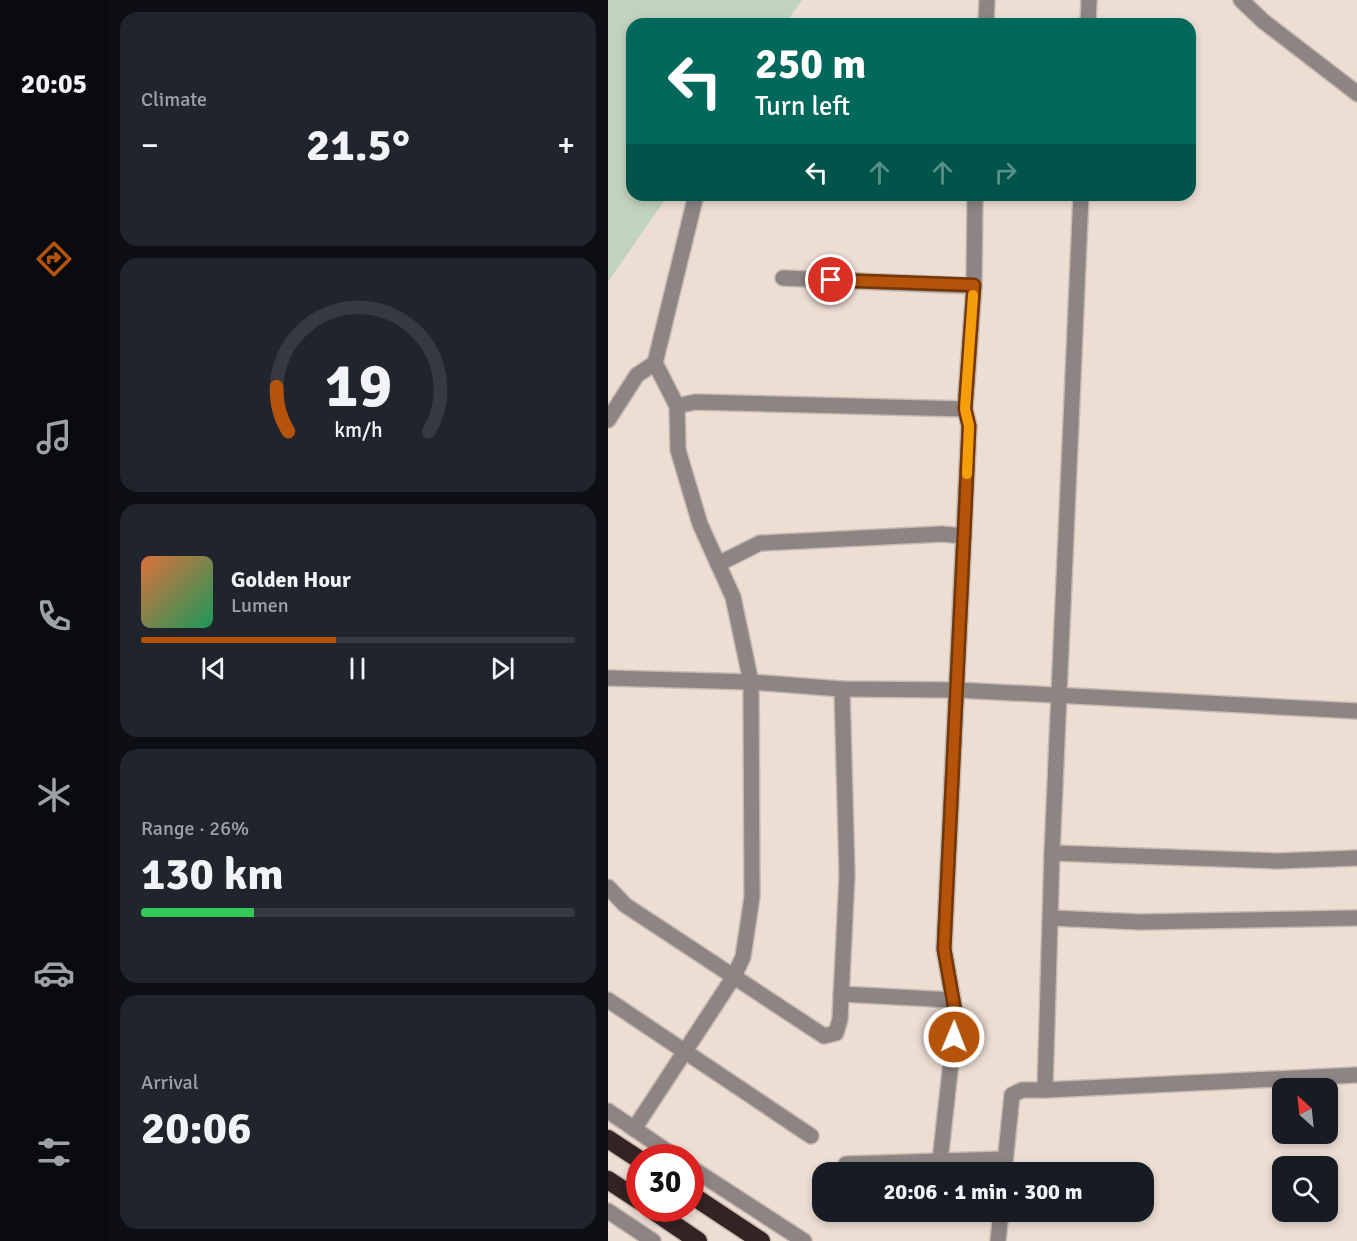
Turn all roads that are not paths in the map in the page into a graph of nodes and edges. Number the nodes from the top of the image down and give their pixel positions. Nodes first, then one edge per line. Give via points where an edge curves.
1 (987, 0) edge
2 (1089, 0) edge
3 (1241, 0) edge
4 (986, 18) edge
5 (1088, 18) edge
6 (1358, 94) edge
7 (695, 201) edge
8 (975, 201) edge
9 (1081, 201) edge
10 (783, 278) dead end
11 (974, 285) junction
12 (655, 363) junction
13 (677, 406) junction
14 (965, 409) junction
15 (608, 420) edge
16 (964, 536) junction
17 (718, 564) junction
18 (608, 678) edge
19 (751, 682) junction
20 (842, 689) junction
21 (957, 690) junction
22 (1060, 695) junction
23 (1358, 711) edge
24 (1052, 853) junction
25 (1358, 858) edge
26 (608, 886) edge
27 (1051, 918) junction
28 (1358, 918) edge
29 (733, 978) junction
30 (841, 994) junction
31 (608, 1000) edge
32 (953, 1000) junction
33 (686, 1053) junction
34 (1358, 1075) edge
35 (1045, 1090) junction
36 (608, 1111) edge
37 (634, 1129) junction
38 (811, 1136) dead end
39 (608, 1139) edge
40 (656, 1144) edge
41 (626, 1151) edge
42 (940, 1161) junction
43 (909, 1162) edge
44 (953, 1162) edge
45 (1005, 1162) edge
46 (704, 1176) edge
47 (608, 1180) edge
48 (626, 1192) edge
49 (704, 1203) edge
50 (608, 1211) edge
51 (670, 1222) edge
52 (1000, 1222) edge
53 (653, 1241) edge
54 (698, 1241) edge
55 (761, 1241) edge
56 (804, 1241) edge
57 (998, 1241) edge

1 - 4 street
2 - 5 street
3 - 6 street
7 - 12 street
8 - 11 street
9 - 22 street
10 - 11 street
11 - 14 street
12 - 13 street
12 - 15 street via 637,375
13 - 14 street via 695,402
13 - 17 street via 678,450 700,524
14 - 16 street via 969,426
16 - 17 street via 760,543
16 - 21 street
17 - 19 street via 733,597
18 - 19 street
19 - 20 street
19 - 29 street via 752,897 743,957
20 - 21 street
20 - 30 street via 847,875
21 - 22 street
21 - 32 street via 944,949
22 - 23 street
22 - 24 street
24 - 25 street via 1277,861
24 - 27 street
26 - 29 street via 624,905
27 - 28 street via 1140,922
27 - 35 street
29 - 30 street via 824,1036 836,1033
29 - 33 street
30 - 32 street
31 - 33 street
32 - 42 street via 956,1017
33 - 37 street
33 - 38 street
34 - 35 street
35 - 45 street via 1022,1090 1012,1095
36 - 37 street
37 - 40 street
39 - 41 highway
42 - 43 street
42 - 44 street
46 - 56 street
47 - 48 highway
49 - 55 highway
50 - 53 street
51 - 54 highway
52 - 57 street

